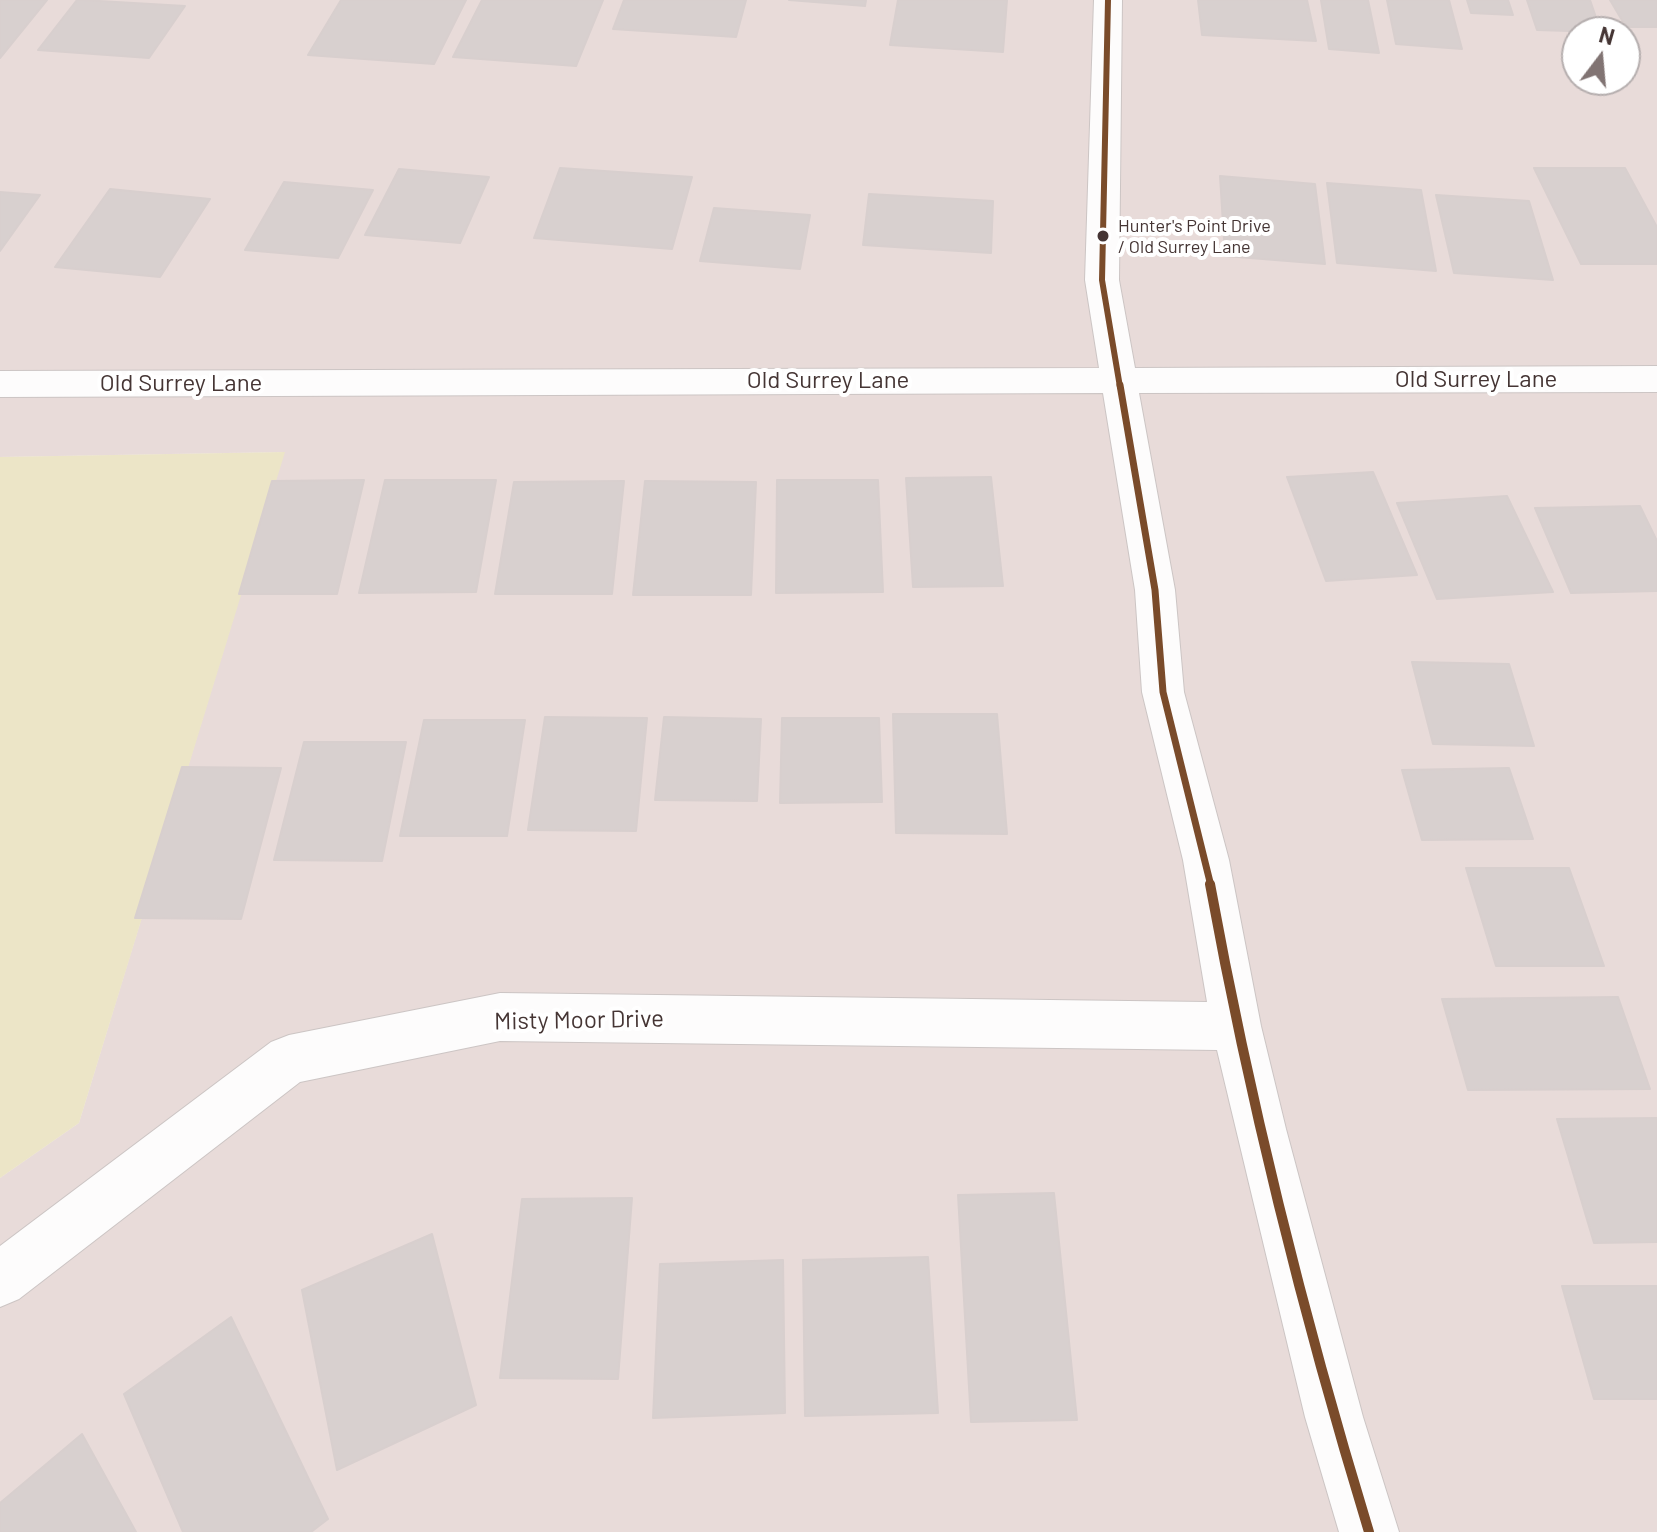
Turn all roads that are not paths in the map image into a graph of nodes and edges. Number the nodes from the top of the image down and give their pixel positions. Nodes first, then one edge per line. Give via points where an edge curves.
1 (1108, 0) edge
2 (1118, 379) junction
3 (1657, 379) edge
4 (0, 384) edge
5 (1236, 1026) junction
6 (0, 1280) edge
7 (1369, 1532) edge

1 - 2 street via 1102,280
2 - 3 street, Old Surrey Lane
2 - 4 street, Old Surrey Lane
2 - 5 street via 1155,590 1163,692 1206,860
5 - 6 street, Misty Moor Drive via 500,1017 289,1060
5 - 7 street via 1330,1402

